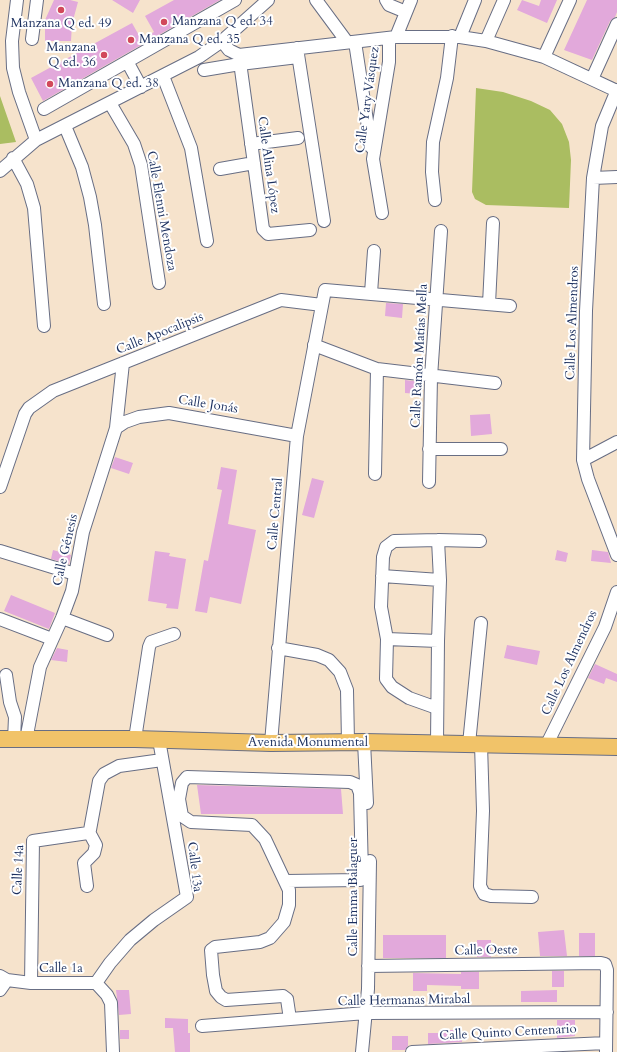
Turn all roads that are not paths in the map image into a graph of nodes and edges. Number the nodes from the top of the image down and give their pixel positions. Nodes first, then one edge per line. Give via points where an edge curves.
1 (17, 0) edge
2 (37, 0) edge
3 (235, 0) edge
4 (268, 0) edge
5 (316, 0) edge
6 (386, 0) edge
7 (411, 0) edge
8 (475, 0) edge
9 (504, 0) edge
10 (570, 0) edge
11 (255, 4) edge
12 (406, 12) junction
13 (617, 24) edge
14 (456, 36) junction
15 (393, 38) junction
16 (32, 39) dead end
17 (222, 41) junction
18 (486, 41) junction
19 (351, 42) junction
20 (297, 52) junction
21 (544, 57) junction
22 (239, 60) junction
23 (128, 63) junction
24 (204, 70) dead end
25 (162, 76) junction
26 (592, 79) junction
27 (141, 88) junction
28 (617, 91) edge
29 (110, 103) junction
30 (44, 109) dead end
31 (65, 126) junction
32 (298, 138) dead end
33 (36, 140) junction
34 (251, 144) junction
35 (13, 158) junction
36 (373, 159) junction
37 (254, 163) junction
38 (220, 169) dead end
39 (0, 171) edge
40 (617, 177) edge
41 (593, 178) junction
42 (435, 200) dead end
43 (382, 214) dead end
44 (324, 221) dead end
45 (493, 223) dead end
46 (310, 230) dead end
47 (441, 231) dead end
48 (207, 242) dead end
49 (374, 251) dead end
50 (159, 283) dead end
51 (371, 293) junction
52 (436, 299) junction
53 (104, 304) dead end
54 (489, 304) junction
55 (322, 305) junction
56 (510, 306) dead end
57 (44, 326) dead end
58 (314, 345) junction
59 (123, 363) junction
60 (377, 369) junction
61 (431, 377) junction
62 (495, 383) dead end
63 (116, 428) junction
64 (297, 436) junction
65 (617, 442) edge
66 (501, 448) dead end
67 (429, 449) junction
68 (582, 460) junction
69 (375, 474) dead end
70 (429, 482) dead end
71 (0, 487) edge
72 (438, 540) junction
73 (480, 541) dead end
74 (0, 551) edge
75 (617, 555) edge
76 (75, 574) junction
77 (382, 576) junction
78 (440, 580) junction
79 (617, 592) edge
80 (62, 618) junction
81 (0, 620) edge
82 (481, 624) dead end
83 (174, 634) dead end
84 (107, 635) dead end
85 (52, 639) junction
86 (387, 639) junction
87 (438, 641) junction
88 (278, 648) junction
89 (6, 675) dead end
90 (438, 708) junction
91 (135, 739) junction
92 (13, 740) edge
93 (159, 740) junction
94 (348, 742) junction
95 (364, 742) junction
96 (271, 743) junction
97 (438, 743) junction
98 (475, 744) junction
99 (547, 744) junction
100 (617, 746) edge
101 (162, 760) junction
102 (89, 832) junction
103 (286, 881) junction
104 (87, 886) dead end
105 (532, 897) dead end
106 (368, 966) junction
107 (4, 978) edge
108 (31, 983) junction
109 (96, 983) junction
110 (0, 990) edge
111 (607, 1012) junction
112 (366, 1013) junction
113 (290, 1019) junction
114 (202, 1026) dead end
115 (606, 1048) edge
116 (113, 1052) edge
117 (362, 1052) edge
118 (412, 1052) edge

1 - 33 street via 12,41 13,68
2 - 16 street
3 - 23 street
4 - 11 street
5 - 19 street
6 - 12 street
7 - 12 street, Calle Yary Vásquez
8 - 14 street
9 - 18 street
10 - 21 street
11 - 17 street
12 - 15 street, Calle Yary Vásquez
13 - 26 street
14 - 15 street
14 - 18 street
14 - 42 street via 433,142 432,172
15 - 19 street
15 - 36 street, Calle Yary Vásquez
17 - 22 street
17 - 25 street via 199,57
18 - 21 street
19 - 20 street
19 - 36 street
20 - 22 street
20 - 44 street
21 - 26 street
22 - 24 street
22 - 34 street, Calle Alina López
23 - 27 street
23 - 30 street
25 - 27 street
25 - 48 street via 191,148
26 - 28 street
27 - 29 street
28 - 41 street, Calle Los Almendros via 602,126
29 - 31 street
29 - 50 street, Calle Elenni Mendoza via 134,144 141,165
31 - 33 street
31 - 53 street via 82,167 90,197
32 - 34 street
33 - 35 street
34 - 37 street, Calle Alina López
35 - 39 street
35 - 57 street via 27,184 34,208
36 - 43 street, Calle Yary Vásquez
37 - 38 street
37 - 46 street, Calle Alina López via 265,232 268,234
40 - 41 street
41 - 68 street, Calle Los Almendros
45 - 54 street
47 - 52 street, Calle Ramón Matías Mella
49 - 51 street
51 - 52 street
51 - 55 street, Calle Central via 325,290
52 - 54 street
52 - 61 street, Calle Ramón Matías Mella
54 - 56 street
55 - 58 street, Calle Central
55 - 59 street, Calle Apocalipsis via 281,300
58 - 60 street
58 - 64 street, Calle Central
59 - 63 street, Calle Génesis
59 - 71 street, Calle Apocalipsis via 52,391 29,408
60 - 61 street via 422,373
60 - 69 street
61 - 62 street
61 - 67 street, Calle Ramón Matías Mella
63 - 64 street, Calle Jonás via 139,417 169,413
63 - 76 street, Calle Génesis via 83,532
64 - 88 street, Calle Central
65 - 68 street
66 - 67 street
67 - 70 street, Calle Ramón Matías Mella
68 - 75 street, Calle Los Almendros
72 - 73 street
72 - 77 street via 394,541 386,547
72 - 78 street
74 - 76 street
76 - 80 street, Calle Génesis
77 - 78 street
77 - 86 street via 381,607
78 - 87 street
79 - 99 street, Calle Los Almendros via 604,627
80 - 84 street
80 - 85 street, Calle Génesis
81 - 85 street
82 - 98 street
83 - 91 street via 151,642 149,647
85 - 92 street, Calle Génesis
86 - 87 street
86 - 90 street via 386,679 392,687 409,698
87 - 90 street
88 - 94 street via 317,654 329,660 340,672 347,690
88 - 96 street, Calle Central
89 - 92 street via 15,717
90 - 97 street
91 - 92 main road, Avenida Monumental
91 - 93 main road, Avenida Monumental
93 - 96 main road, Avenida Monumental
93 - 101 street, Calle 13a
94 - 95 main road, Avenida Monumental
94 - 96 main road, Avenida Monumental
95 - 97 main road, Avenida Monumental
95 - 106 street, Calle Emma Balaguer via 370,855
97 - 98 main road, Avenida Monumental
98 - 99 main road, Avenida Monumental
98 - 105 street via 483,811 480,886 484,894 491,896
99 - 100 main road, Avenida Monumental
101 - 102 street via 120,766 104,774 96,792
101 - 109 street, Calle 13a via 187,897 130,940
102 - 104 street via 96,845 94,853 84,863
102 - 108 street, Calle 14a via 33,841
103 - 103 street via 360,880 360,793 357,785 350,782 187,777 182,783 179,799 182,816 191,822 252,825 265,839
103 - 113 street via 289,905 284,922 270,938 260,942 215,947 211,950 216,991 221,997 226,1000 237,1000 284,996 287,999
106 - 111 street, Calle Oeste via 601,963 605,964 607,970
106 - 112 street, Calle Emma Balaguer
107 - 108 street, Calle 1a
107 - 110 street
108 - 109 street, Calle 1a
109 - 116 street, Calle 1a via 111,1003
111 - 112 street, Calle Hermanas Mirabal
111 - 115 street
112 - 113 street, Calle Hermanas Mirabal
112 - 117 street, Calle Emma Balaguer
113 - 114 street, Calle Hermanas Mirabal
115 - 118 street, Calle Quinto Centenario

